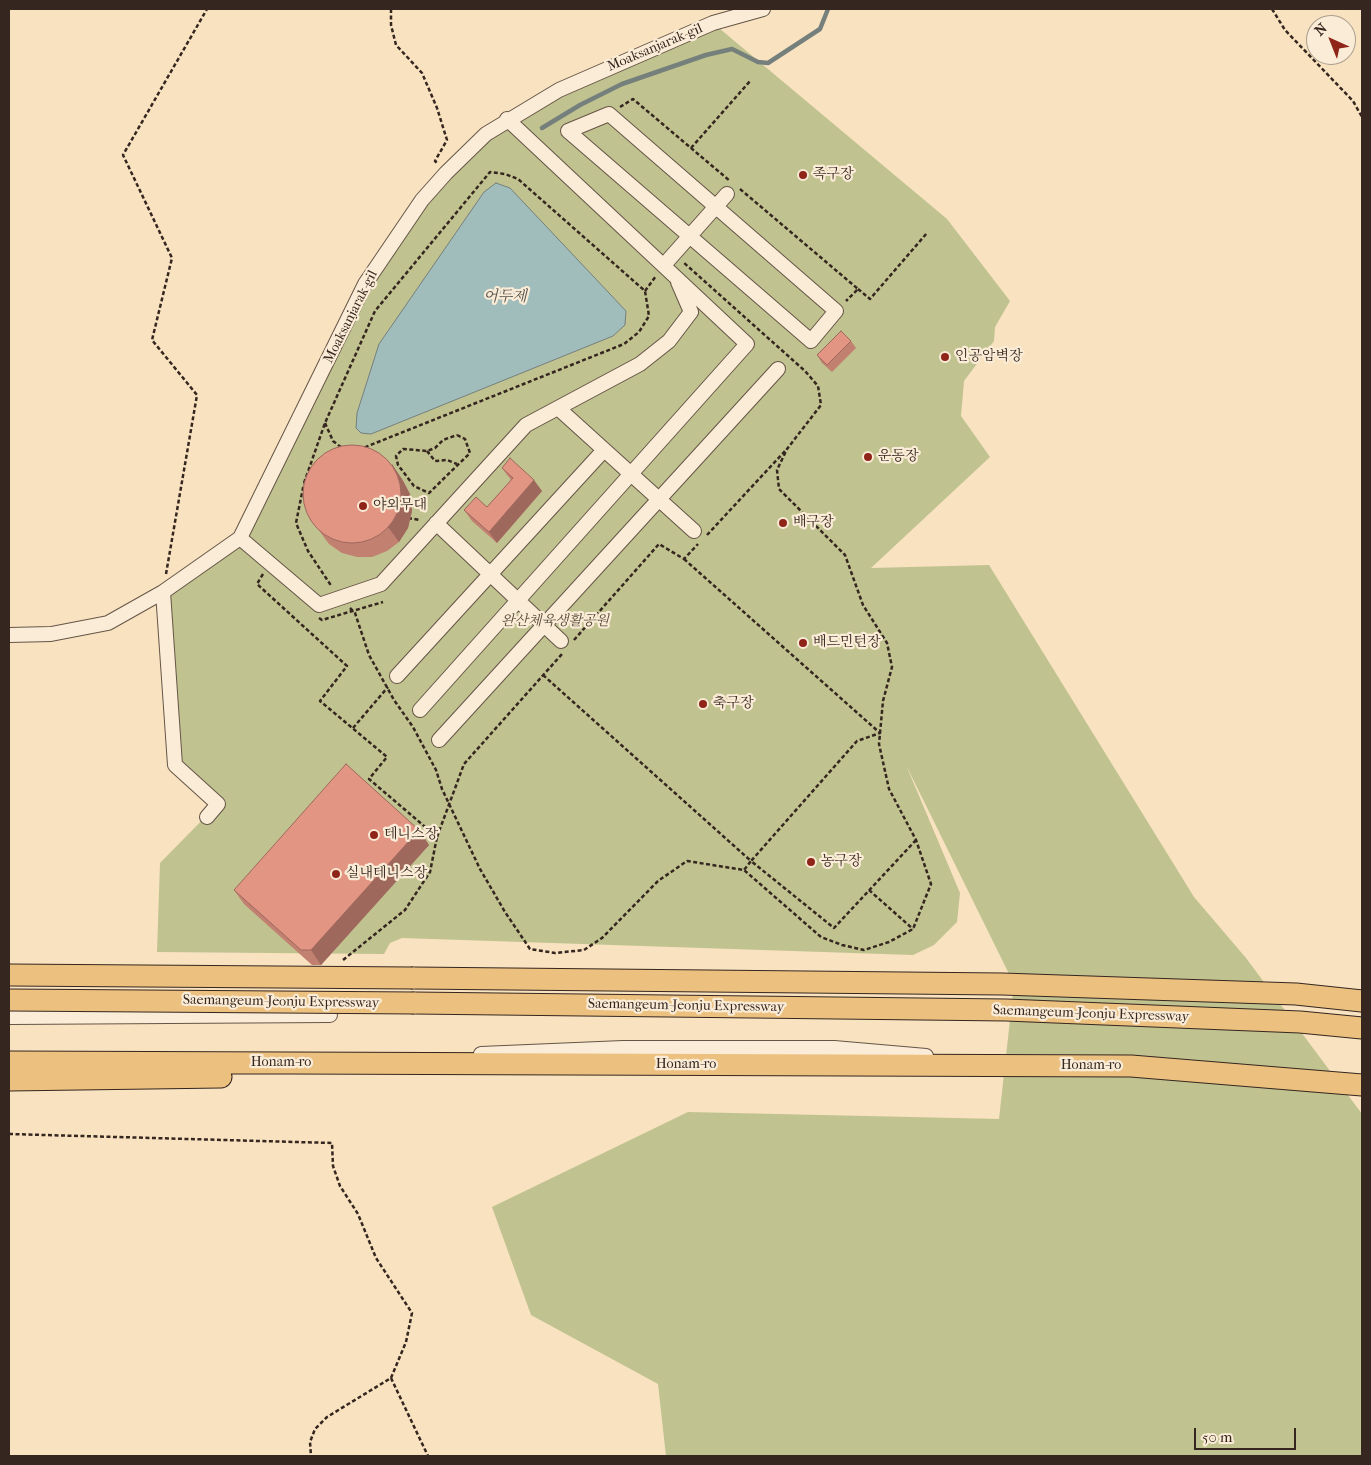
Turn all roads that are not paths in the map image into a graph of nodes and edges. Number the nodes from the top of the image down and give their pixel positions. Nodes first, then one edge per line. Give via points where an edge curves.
1 (763, 9) edge
2 (507, 119) junction
3 (727, 194) dead end
4 (715, 206) junction
5 (690, 236) junction
6 (664, 266) junction
7 (675, 275) junction
8 (778, 369) dead end
9 (558, 408) junction
10 (604, 450) junction
11 (631, 474) junction
12 (659, 500) junction
13 (436, 523) junction
14 (694, 531) dead end
15 (240, 538) junction
16 (490, 574) junction
17 (163, 592) junction
18 (518, 600) junction
19 (544, 626) junction
20 (9, 635) edge
21 (564, 647) road end
22 (397, 676) road end
23 (420, 710) dead end
24 (439, 740) dead end
25 (207, 817) dead end
26 (9, 975) edge
27 (9, 1000) edge
28 (1362, 1001) edge
29 (330, 1015) dead end
30 (9, 1017) edge
31 (1362, 1028) edge
32 (9, 1062) edge
33 (9, 1080) edge
34 (1362, 1085) edge
35 (1362, 1098) edge

1 - 2 street, Moaksanjarak-gil via 713,23 629,58 558,90
2 - 6 street
2 - 15 street, Moaksanjarak-gil via 446,172 422,200 365,284
3 - 4 street
4 - 5 street
4 - 5 street via 609,114 568,131
4 - 5 street via 836,311 811,341
5 - 6 street
6 - 7 street
7 - 9 street via 691,312 669,341 640,364
7 - 11 street via 747,344
8 - 12 street
9 - 10 street
9 - 13 street via 526,425
10 - 11 street
10 - 16 street
11 - 12 street
11 - 18 street
12 - 14 street
12 - 19 street
13 - 15 street via 381,584 319,605
13 - 16 street
15 - 17 street, Moaksanjarak-gil
16 - 18 street
16 - 22 street
17 - 20 street, Moaksanjarak-gil via 108,623 51,634
17 - 25 street via 175,764 218,804
18 - 19 street
18 - 23 street
19 - 21 street
19 - 24 street
26 - 28 highway, Saemangeum-Jeonju Expressway, bridge via 1002,984 1296,994
27 - 31 highway, Saemangeum-Jeonju Expressway, bridge via 1006,1010 1300,1022
29 - 30 street
32 - 34 highway, Honam-ro via 1131,1066
33 - 35 highway, Honam-ro via 437,1074 1129,1080

